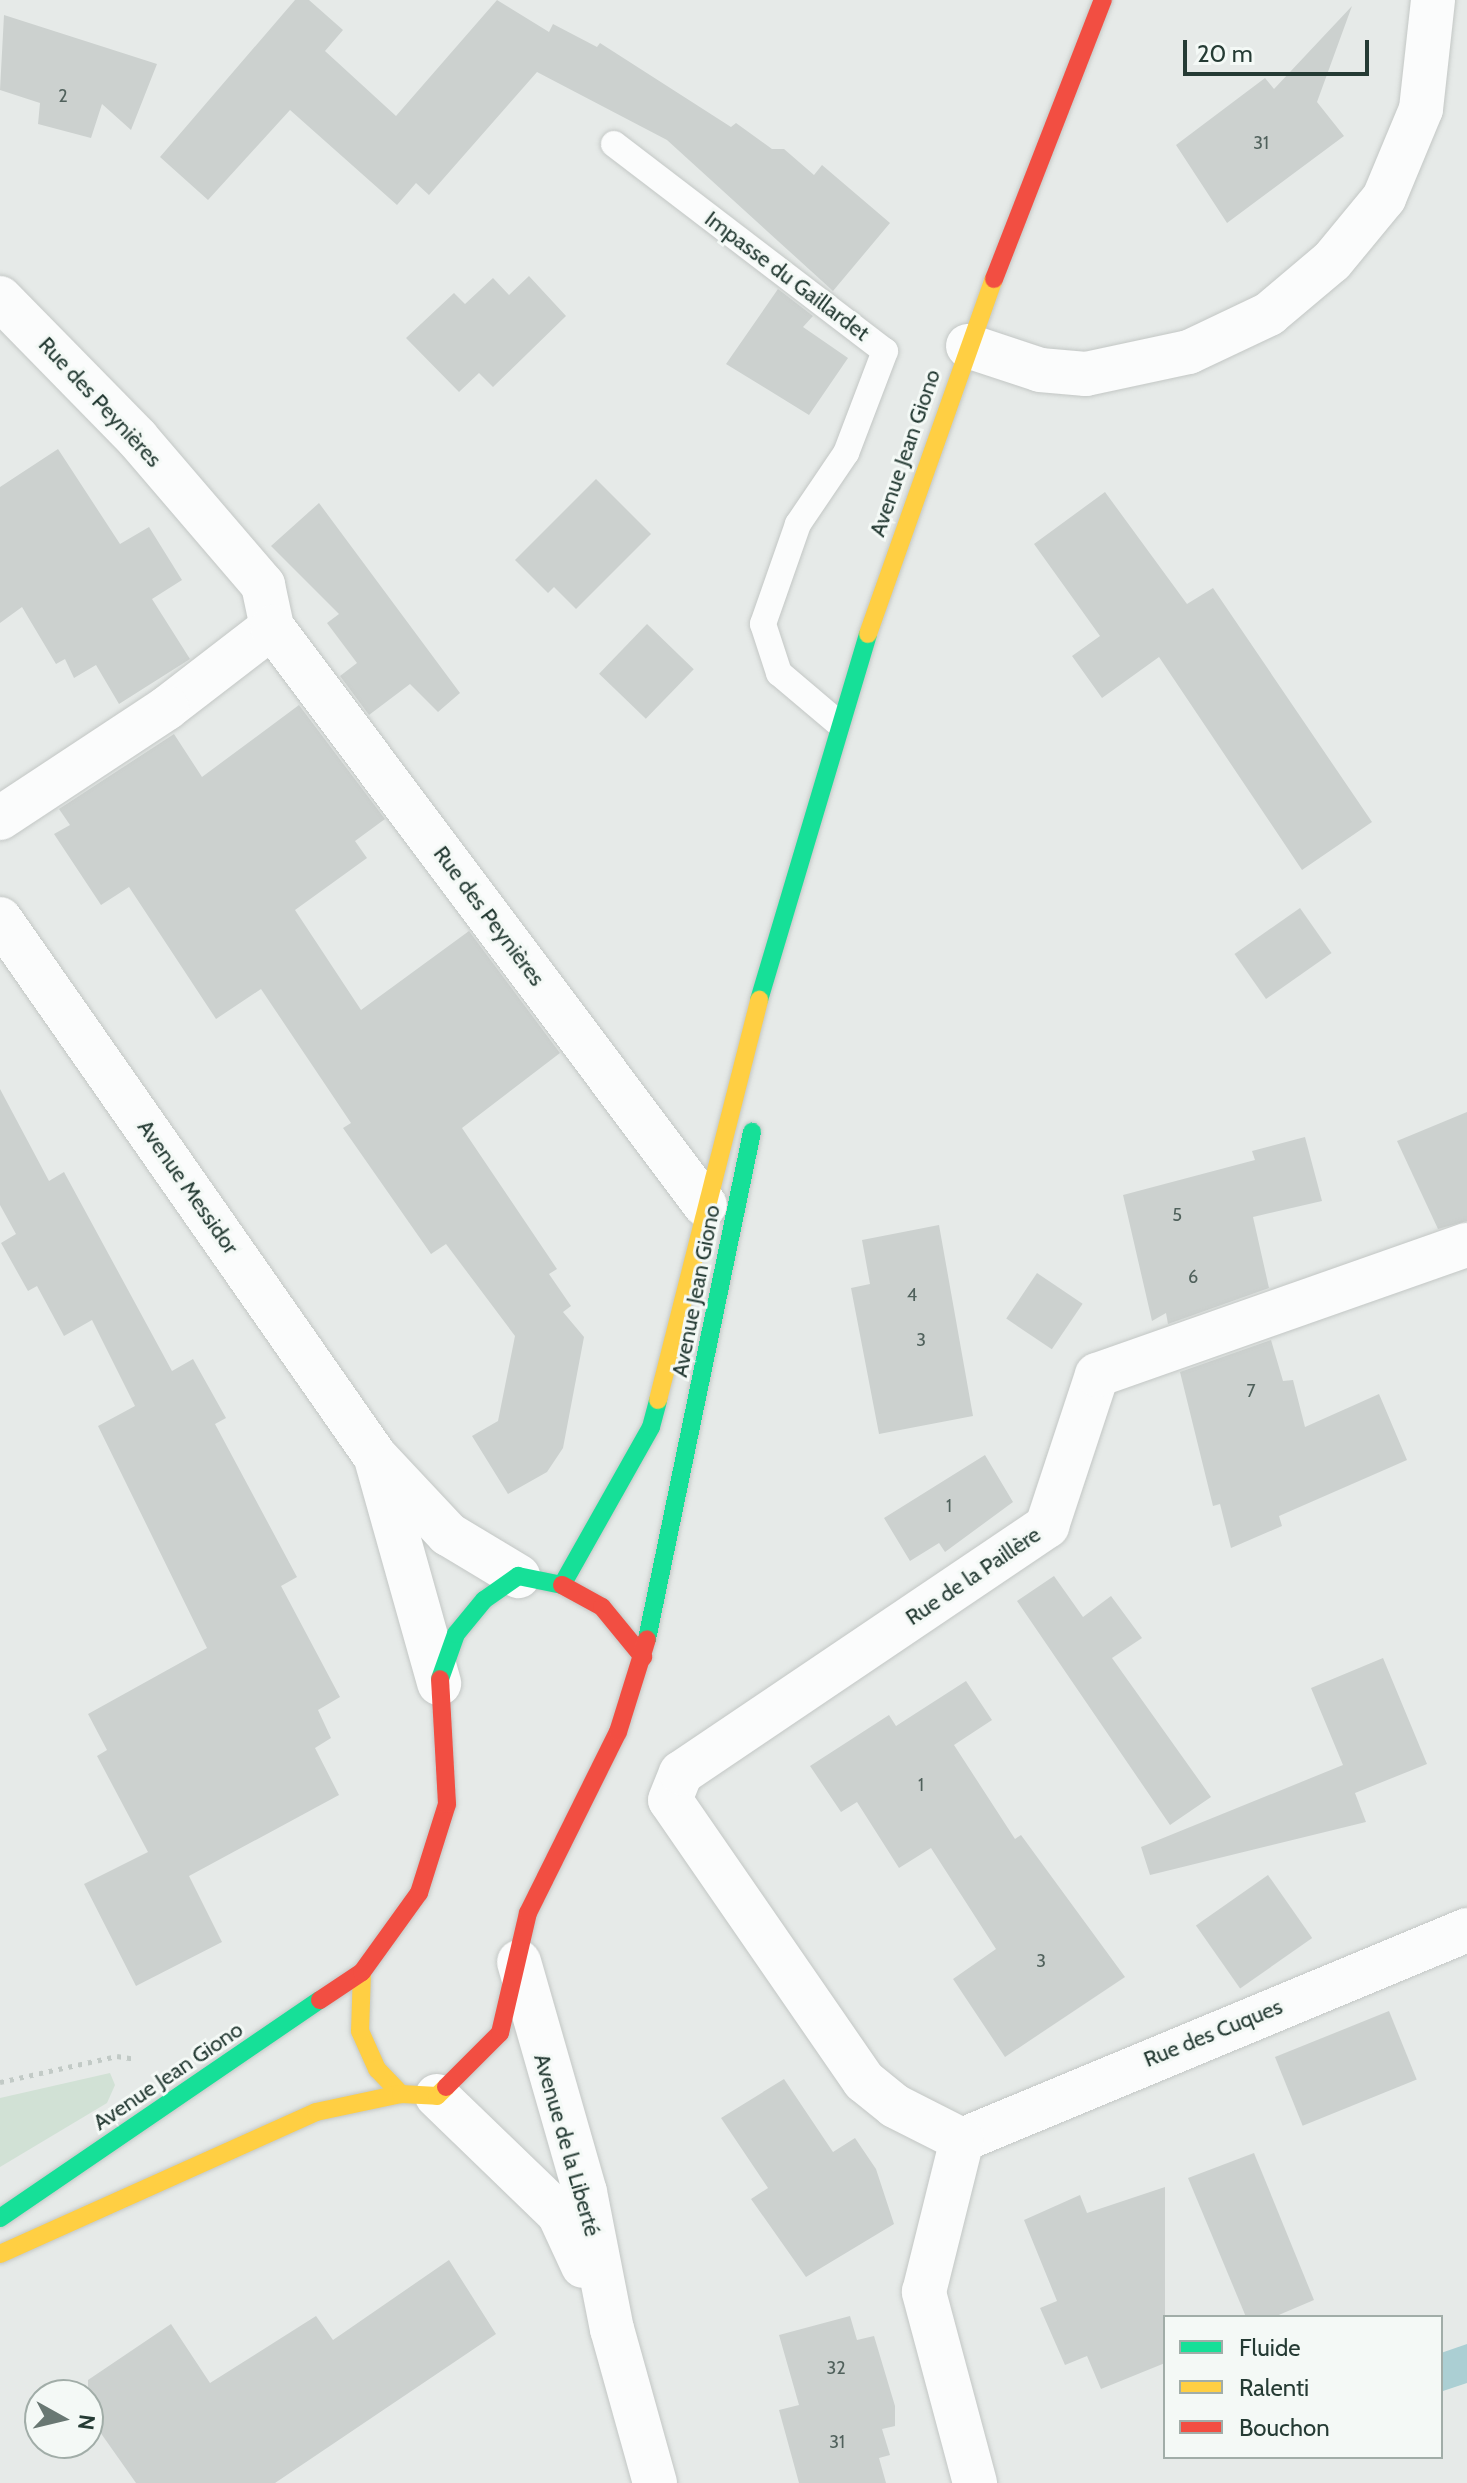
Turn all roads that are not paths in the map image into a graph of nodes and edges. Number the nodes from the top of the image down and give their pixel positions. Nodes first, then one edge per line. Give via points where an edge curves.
1 (1103, 0) edge
2 (1445, 20) edge
3 (614, 144) dead end
4 (0, 298) edge
5 (968, 346) junction
6 (272, 627) junction
7 (837, 722) junction
8 (0, 818) edge
9 (0, 919) edge
10 (781, 932) junction
11 (763, 1071) dead end
12 (755, 1117) dead end
13 (705, 1205) junction
14 (1467, 1245) edge
15 (375, 1456) junction
16 (518, 1576) junction
17 (562, 1585) junction
18 (643, 1657) junction
19 (439, 1683) junction
20 (1467, 1930) edge
21 (519, 1962) junction
22 (362, 1972) junction
23 (419, 2095) junction
24 (962, 2140) junction
25 (0, 2218) edge
26 (0, 2254) edge
27 (612, 2329) junction
28 (655, 2483) edge
29 (975, 2483) edge

1 - 5 street, Avenue Jean Giono
2 - 5 street via 1421,109 1384,198 1332,261 1269,314 1189,352 1086,374 1040,370
3 - 7 lane, Impasse du Gaillardet via 885,351 846,453 798,524 763,624 779,673
4 - 6 street, Rue des Peynières via 137,438 263,585
5 - 7 street, Avenue Jean Giono
6 - 8 street via 167,708
6 - 13 street, Rue des Peynières
7 - 10 street, Avenue Jean Giono
9 - 15 street, Avenue Messidor
10 - 11 street, Avenue Jean Giono
10 - 13 street, Avenue Jean Giono
12 - 18 street, Avenue Jean Giono
13 - 17 street, Avenue Jean Giono via 651,1427
14 - 24 street, Rue de la Paillère via 1097,1375 1047,1526 681,1773 670,1800 864,2081 895,2106
15 - 16 street, Avenue Messidor via 448,1534
15 - 19 street, Avenue Messidor
16 - 17 street
16 - 19 street, Avenue Jean Giono via 484,1600 456,1634
17 - 18 street via 602,1607
18 - 21 street, Avenue Jean Giono via 618,1732 546,1867
19 - 22 street, Avenue Jean Giono via 447,1804 419,1893
20 - 24 street, Rue des Cuques
21 - 23 street, Avenue Jean Giono via 500,2033
21 - 27 street, Avenue de la Liberté via 585,2192
22 - 23 street via 360,2031 377,2069
22 - 25 street, Avenue Jean Giono
23 - 26 street via 316,2112
23 - 27 street, Avenue de la Liberté via 559,2214
24 - 29 street via 924,2292
27 - 28 street, Avenue de la Liberté

